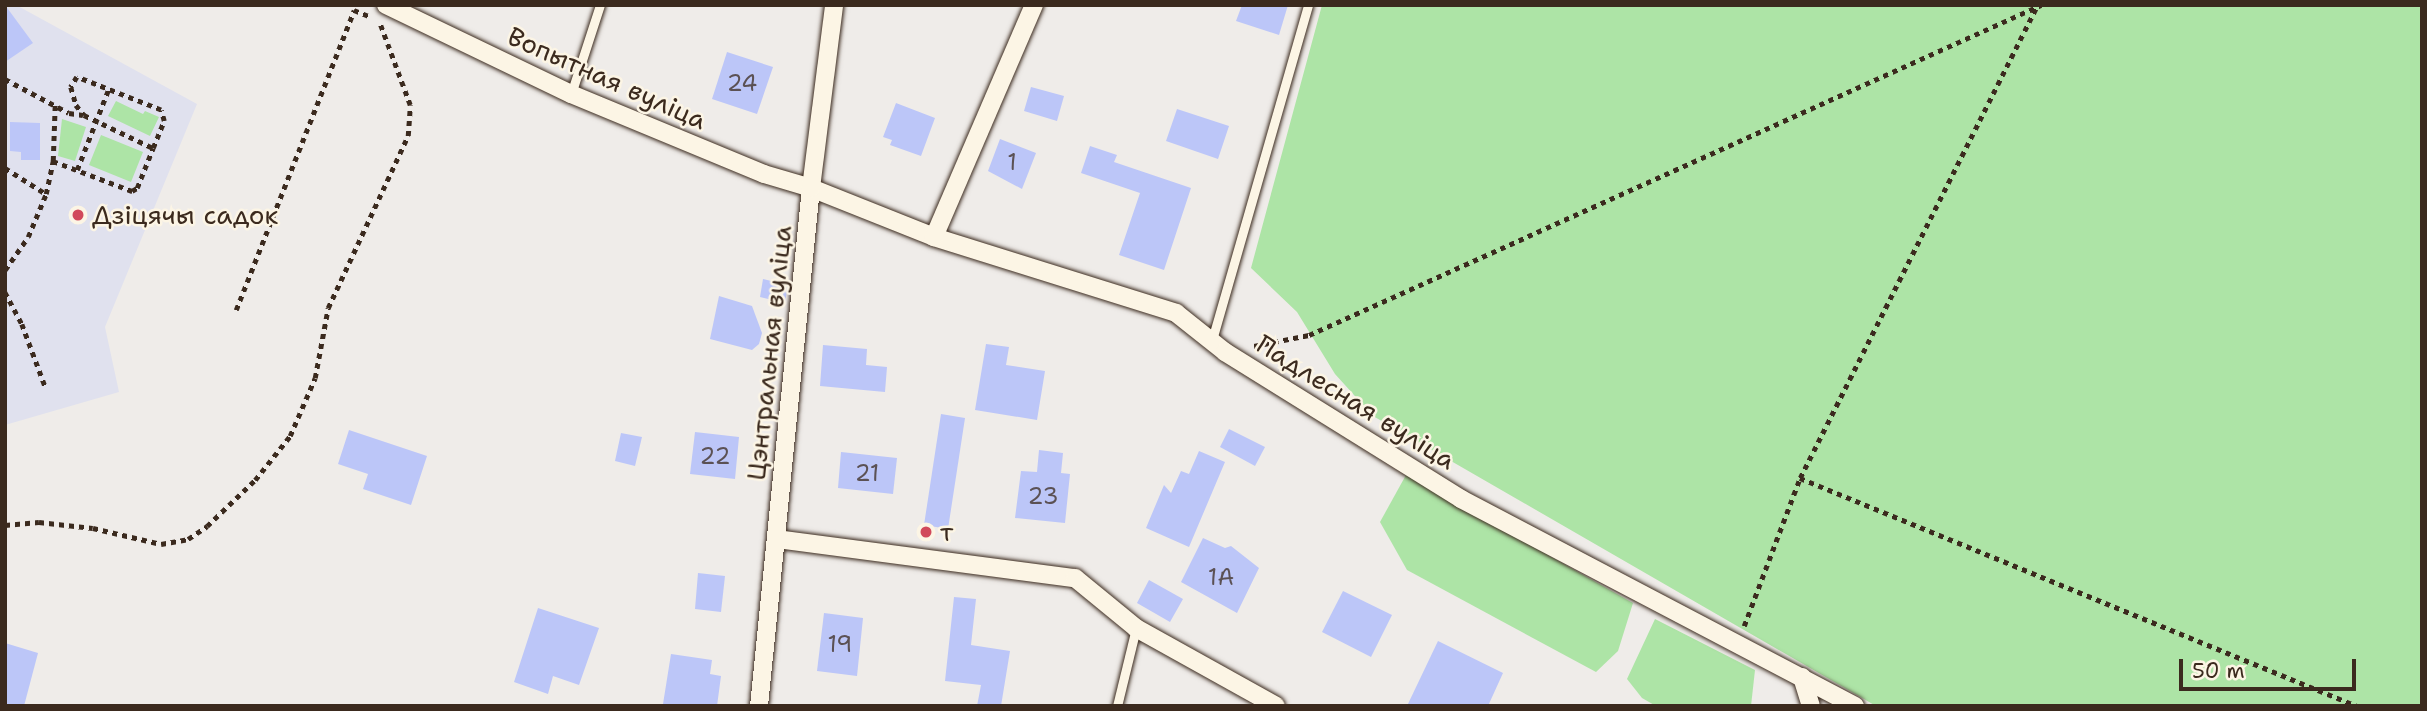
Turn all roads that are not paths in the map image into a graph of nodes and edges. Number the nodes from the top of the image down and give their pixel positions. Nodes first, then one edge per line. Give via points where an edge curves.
1 (600, 5) edge
2 (835, 5) edge
3 (1034, 5) edge
4 (1308, 5) edge
5 (382, 12) edge
6 (571, 94) junction
7 (811, 188) junction
8 (934, 237) junction
9 (1219, 346) junction
10 (777, 539) junction
11 (1136, 628) junction
12 (1802, 677) junction
13 (759, 706) edge
14 (1117, 706) edge
15 (1276, 706) edge
16 (1811, 706) edge
17 (1855, 706) edge

1 - 6 lane
2 - 7 street, Цэнтральная вуліца
3 - 8 street
4 - 9 lane
5 - 6 street, Вопытная вуліца
6 - 7 street, Вопытная вуліца via 764,174
7 - 8 street, Падлесная вуліца
7 - 10 street, Цэнтральная вуліца
8 - 9 street, Падлесная вуліца via 1176,313
9 - 12 street, Падлесная вуліца via 1461,499
10 - 11 street via 1075,578
10 - 13 street, Цэнтральная вуліца
11 - 14 lane
11 - 15 street
12 - 16 street
12 - 17 street, Падлесная вуліца

